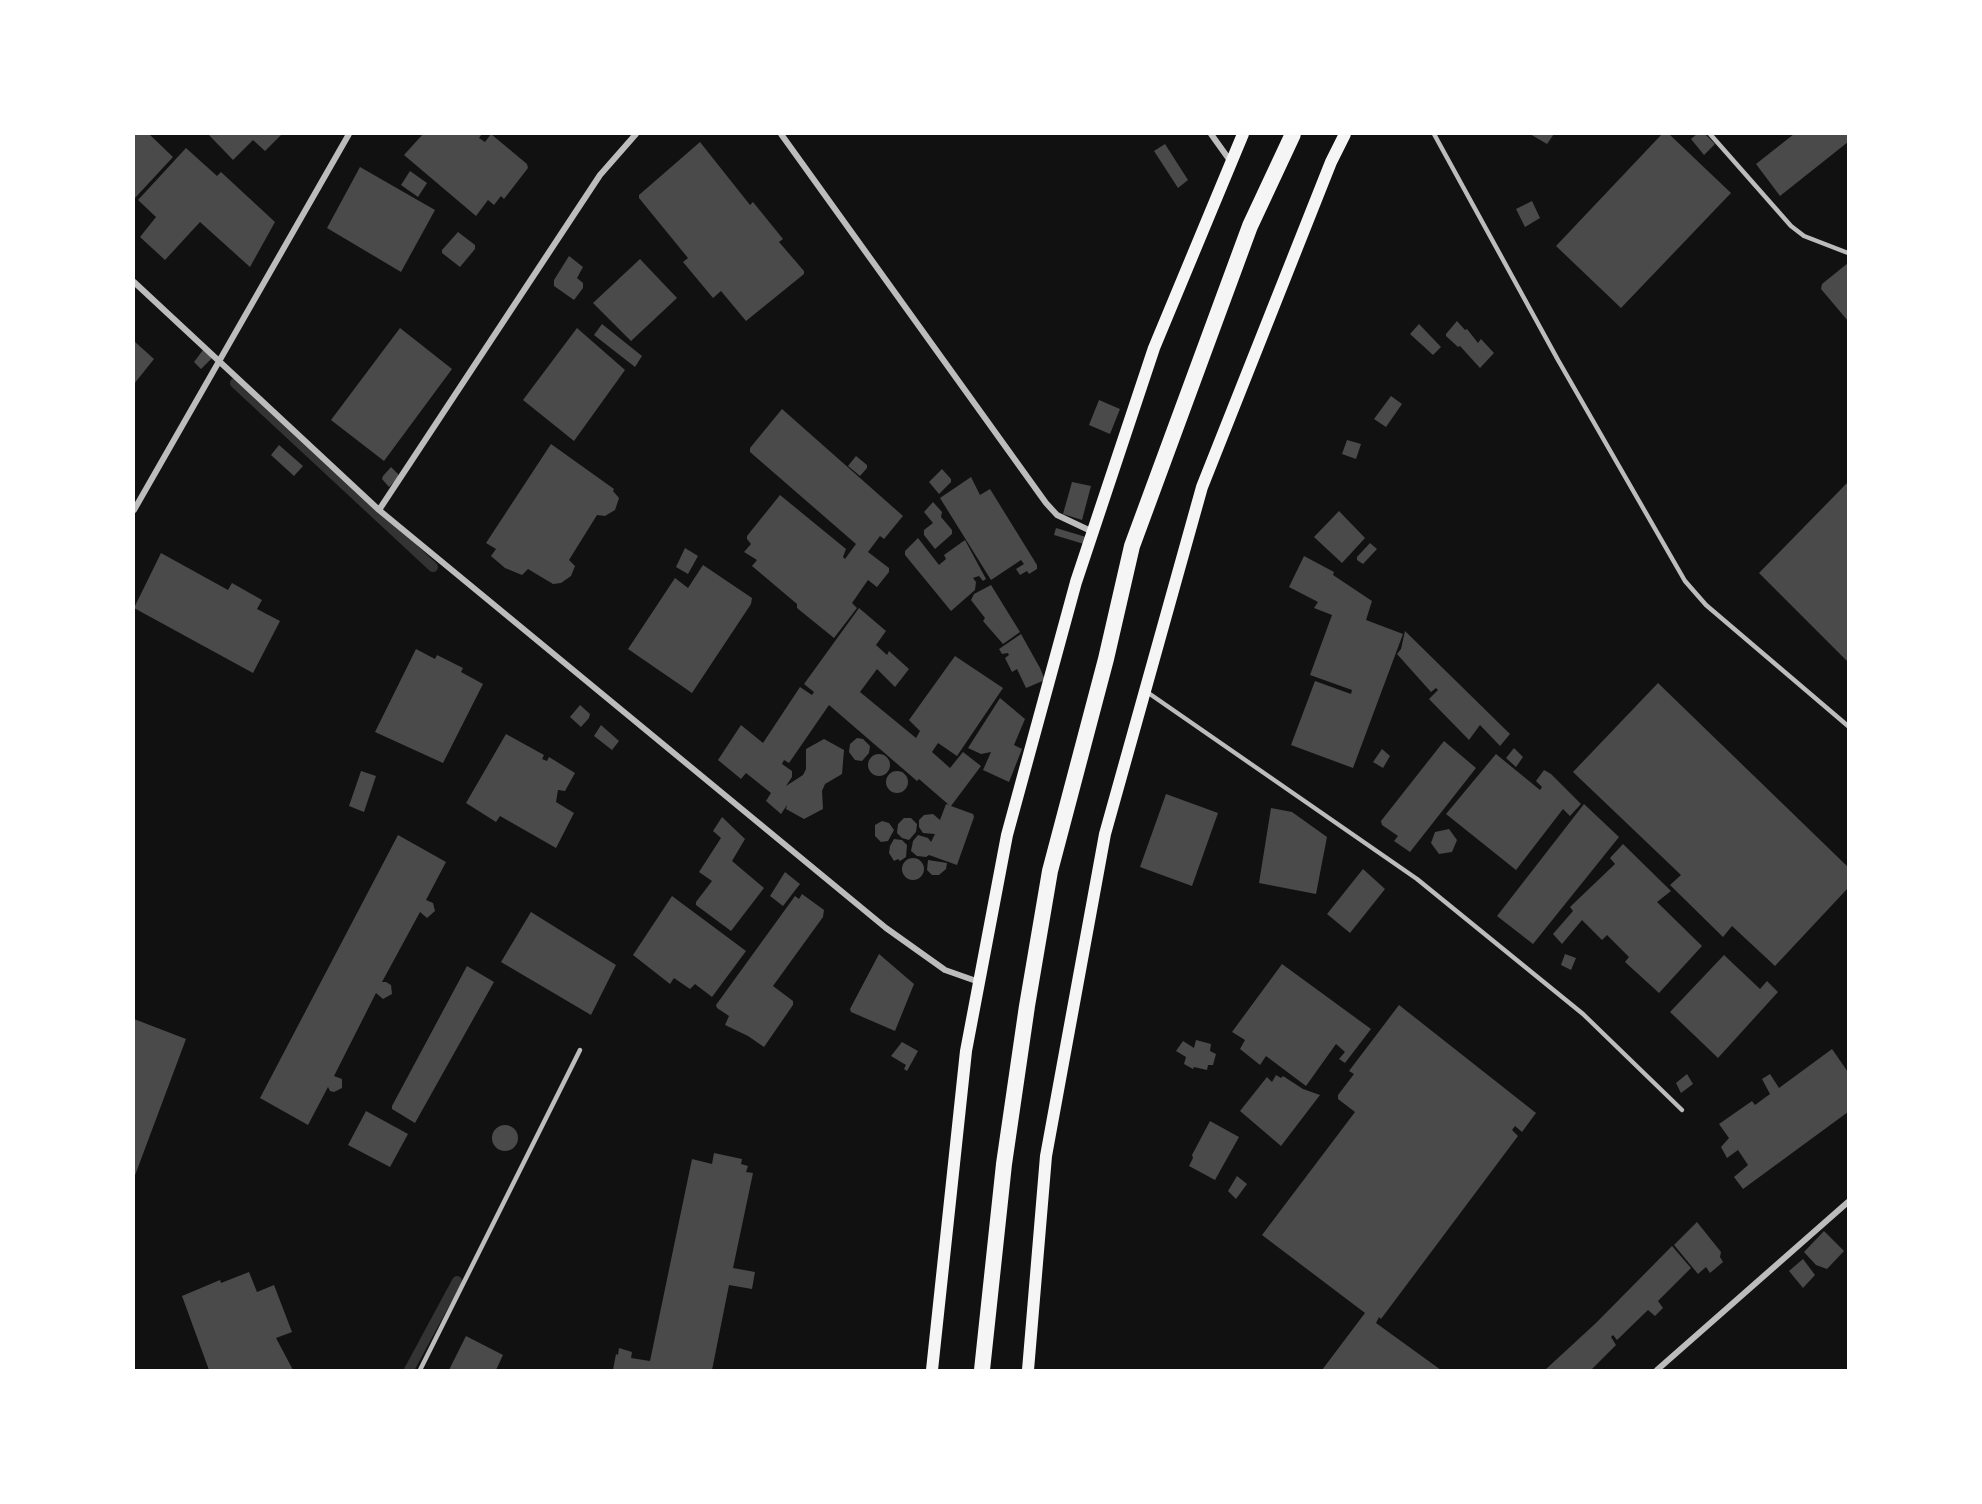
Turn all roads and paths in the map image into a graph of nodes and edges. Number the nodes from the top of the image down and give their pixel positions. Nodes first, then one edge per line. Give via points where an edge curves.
1 (349, 134) edge
2 (636, 134) edge
3 (781, 134) edge
4 (1211, 134) edge
5 (1243, 134) edge
6 (1293, 134) edge
7 (1346, 134) edge
8 (1434, 134) edge
9 (1710, 134) edge
10 (1231, 163) junction
11 (1848, 253) edge
12 (134, 282) edge
13 (219, 361) junction
14 (135, 506) edge
15 (379, 510) junction
16 (1093, 532) junction
17 (1145, 690) junction
18 (1848, 726) edge
19 (979, 982) junction
20 (580, 1050) dead end
21 (1682, 1110) dead end
22 (1848, 1202) edge
23 (420, 1371) edge
24 (932, 1371) edge
25 (982, 1371) edge
26 (1028, 1371) edge
27 (1657, 1371) edge

1 - 13 street
2 - 15 street via 600,175
3 - 16 street via 1046,503 1057,514
4 - 10 street
5 - 10 main road
6 - 25 highway via 1250,226 1132,546 1050,871 1004,1164
7 - 17 main road via 1331,162 1202,487
8 - 18 lane via 1685,581 1706,605
9 - 11 lane via 1791,226 1804,236
10 - 16 main road via 1154,348
12 - 13 street
13 - 14 street
13 - 15 street
15 - 19 street via 886,928 945,970
16 - 19 main road via 1007,835
17 - 21 lane via 1417,879 1584,1014
17 - 26 main road via 1105,834 1048,1144
19 - 24 main road via 966,1051
20 - 23 lane
22 - 27 street

